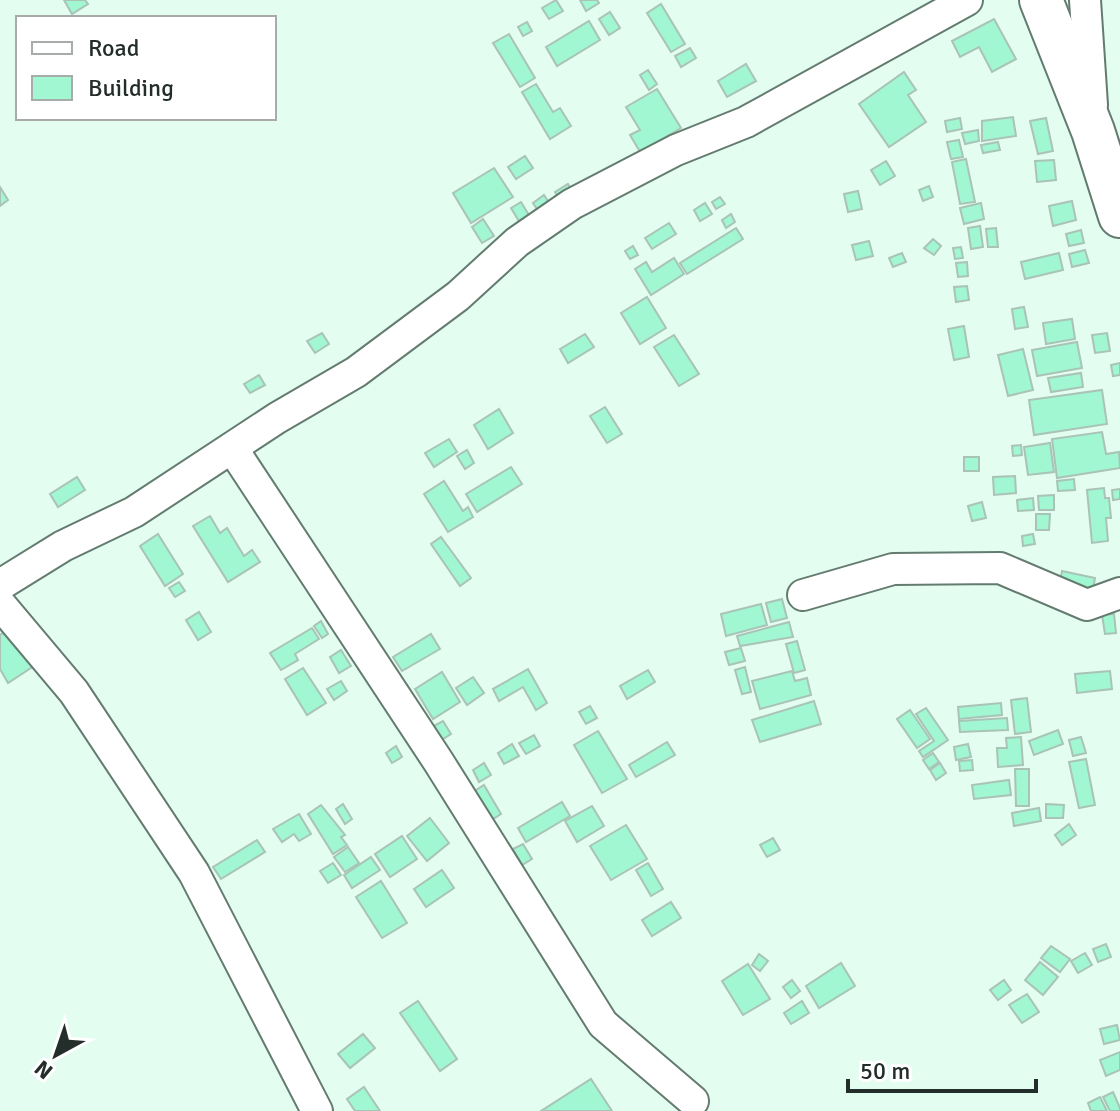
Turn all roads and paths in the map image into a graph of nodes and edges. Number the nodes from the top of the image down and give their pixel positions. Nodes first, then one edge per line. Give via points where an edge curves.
1 (967, 0) edge
2 (1041, 0) edge
3 (1085, 0) edge
4 (1093, 131) junction
5 (1120, 216) edge
6 (232, 448) junction
7 (0, 585) edge
8 (1120, 593) edge
9 (803, 595) dead end
10 (0, 604) edge
11 (699, 1108) edge
12 (317, 1111) edge

1 - 6 street via 746,122 676,150 572,204 356,372
2 - 4 highway
3 - 4 street
4 - 5 highway
6 - 7 street via 134,512 63,546
6 - 11 street via 603,1024
8 - 9 street via 1087,605 1000,568 893,569
10 - 12 street via 74,692 194,873

